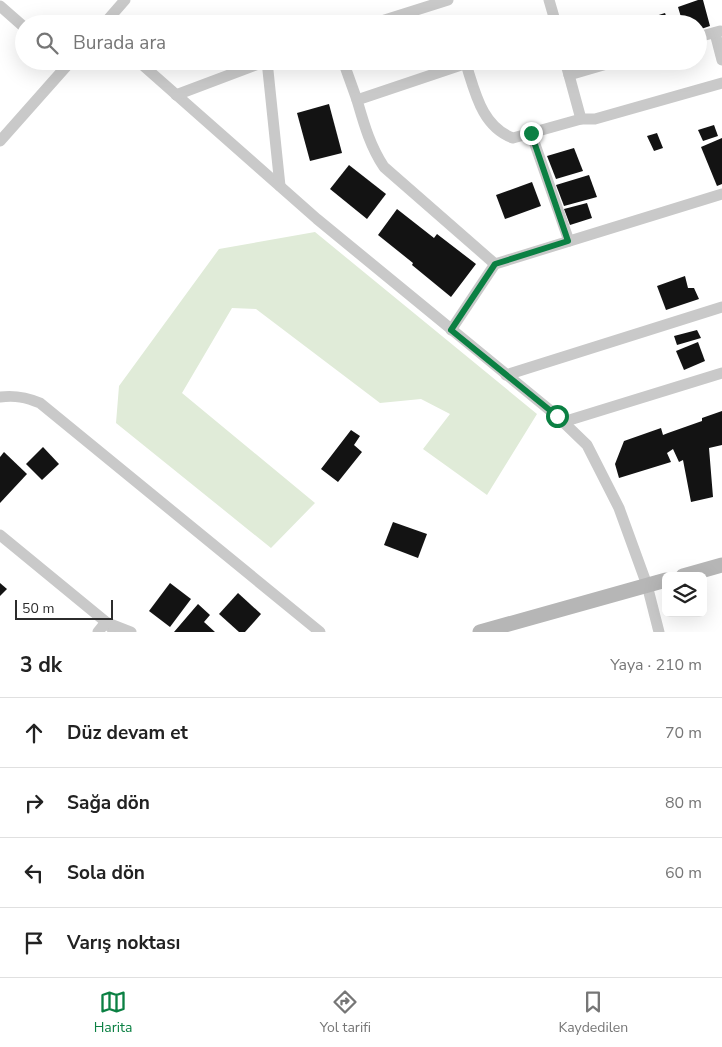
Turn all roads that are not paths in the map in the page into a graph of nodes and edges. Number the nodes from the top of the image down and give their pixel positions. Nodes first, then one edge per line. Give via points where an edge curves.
1 (125, 0) edge
2 (448, 0) edge
3 (549, 0) edge
4 (0, 6) edge
5 (112, 15) edge
6 (400, 15) edge
7 (553, 15) edge
8 (15, 19) edge
9 (718, 31) edge
10 (722, 60) edge
11 (60, 70) edge
12 (148, 70) edge
13 (242, 70) edge
14 (267, 70) edge
15 (346, 70) edge
16 (445, 70) edge
17 (471, 70) edge
18 (568, 70) edge
19 (586, 70) edge
20 (569, 75) junction
21 (722, 83) edge
22 (176, 95) junction
23 (357, 100) junction
24 (581, 119) junction
25 (531, 133) junction
26 (1, 137) edge
27 (280, 186) junction
28 (722, 194) edge
29 (568, 241) junction
30 (495, 264) junction
31 (722, 307) edge
32 (451, 330) junction
33 (722, 373) edge
34 (506, 375) junction
35 (0, 397) edge
36 (562, 422) junction
37 (0, 535) edge
38 (722, 566) edge
39 (699, 572) edge
40 (662, 581) edge
41 (647, 585) junction
42 (106, 622) junction
43 (98, 632) edge
44 (115, 632) edge
45 (131, 632) edge
46 (320, 632) edge
47 (480, 632) edge
48 (659, 632) edge

1 - 5 street
2 - 6 street
3 - 7 street
4 - 8 street
9 - 10 street
11 - 26 street
12 - 22 street
13 - 22 street
14 - 27 street
15 - 23 street
16 - 23 street
17 - 25 street via 481,108 489,120 513,138
18 - 20 street
19 - 20 street
20 - 24 street
21 - 24 street
22 - 27 street
23 - 30 street via 374,152 384,167
24 - 25 street
25 - 29 street
27 - 32 street
28 - 29 street
29 - 30 street
30 - 32 street
31 - 34 street
32 - 34 street
33 - 36 street
34 - 36 street
35 - 46 street via 12,395 40,403
36 - 41 street via 587,445 619,508
37 - 42 street
38 - 39 street
40 - 41 street
41 - 47 street
41 - 48 street
42 - 43 street
42 - 44 street
42 - 45 street

